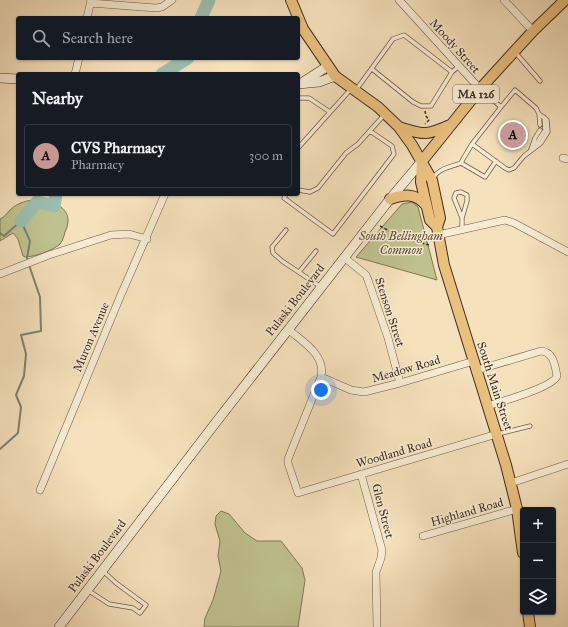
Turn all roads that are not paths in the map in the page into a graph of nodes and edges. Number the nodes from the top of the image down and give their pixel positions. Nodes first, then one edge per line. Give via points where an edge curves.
1 (172, 0) edge
2 (291, 0) edge
3 (399, 0) edge
4 (504, 0) edge
5 (565, 0) edge
6 (91, 2) edge
7 (88, 16) edge
8 (298, 16) edge
9 (300, 22) edge
10 (533, 31) junction
11 (515, 51) junction
12 (78, 60) edge
13 (328, 66) junction
14 (459, 66) junction
15 (372, 69) junction
16 (76, 72) edge
17 (452, 72) junction
18 (334, 76) junction
19 (0, 78) edge
20 (16, 79) edge
21 (540, 81) dead end
22 (300, 83) edge
23 (300, 84) edge
24 (353, 90) junction
25 (480, 90) junction
26 (300, 98) edge
27 (501, 107) junction
28 (330, 112) junction
29 (385, 113) junction
30 (539, 114) junction
31 (452, 124) junction
32 (540, 125) dead end
33 (399, 127) junction
34 (540, 130) dead end
35 (370, 131) junction
36 (472, 144) junction
37 (300, 146) edge
38 (531, 151) junction
39 (422, 161) junction
40 (496, 161) junction
41 (461, 164) junction
42 (432, 180) junction
43 (300, 190) edge
44 (164, 196) edge
45 (285, 196) edge
46 (390, 199) junction
47 (426, 205) junction
48 (462, 218) junction
49 (462, 229) junction
50 (286, 230) dead end
51 (437, 231) junction
52 (147, 239) junction
53 (316, 251) dead end
54 (568, 252) edge
55 (344, 258) junction
56 (299, 272) junction
57 (0, 274) edge
58 (322, 287) junction
59 (289, 330) junction
60 (475, 365) junction
61 (321, 376) junction
62 (400, 383) junction
63 (488, 406) junction
64 (504, 414) dead end
65 (530, 426) dead end
66 (508, 431) junction
67 (497, 434) junction
68 (568, 464) edge
69 (361, 474) junction
70 (511, 482) junction
71 (40, 490) dead end
72 (517, 509) junction
73 (423, 536) dead end
74 (522, 543) edge
75 (103, 571) junction
76 (88, 590) junction
77 (528, 615) edge
78 (59, 627) edge
79 (377, 627) edge
80 (530, 627) edge

1 - 6 street via 156,8
2 - 8 main road
3 - 14 street, Moody Street
4 - 10 street
5 - 10 main road, Pulaski Boulevard / MA 126
6 - 7 street
9 - 13 main road
10 - 11 main road, Pulaski Boulevard / MA 126
11 - 21 lane
11 - 25 main road, Pulaski Boulevard / MA 126
12 - 16 street
13 - 18 main road
13 - 22 main road
14 - 17 lane
14 - 25 street, Moody Street
15 - 17 lane via 393,39 404,35
15 - 17 lane via 421,106 431,106
15 - 24 lane
18 - 23 main road via 319,82
18 - 24 main road
19 - 20 main road
24 - 28 lane
24 - 29 main road
25 - 27 lane
25 - 31 main road, Pulaski Boulevard / MA 126
26 - 28 lane via 309,98
27 - 30 lane via 515,90 536,108
27 - 36 lane
28 - 37 lane
29 - 33 main road
29 - 35 lane
30 - 32 lane
30 - 38 lane via 547,120 548,132 541,143
31 - 33 main road via 427,134
31 - 39 main road, Pulaski Boulevard / MA 126
33 - 39 main road
34 - 38 lane
35 - 43 lane via 346,153 318,188 310,192
35 - 45 lane via 392,146 394,154 333,234 284,198
36 - 40 lane
36 - 41 lane
38 - 40 lane via 512,170 507,170
39 - 42 main road, South Main Street
39 - 46 main road, Pulaski Boulevard
39 - 47 main road, South Main Street via 421,182
40 - 41 lane via 485,177
41 - 42 lane via 438,172
42 - 51 main road, South Main Street via 440,218
44 - 52 street, Muron Avenue
46 - 47 main road via 410,195
46 - 55 main road, Pulaski Boulevard
47 - 51 main road, South Main Street via 430,220
48 - 48 lane via 467,195 461,192 456,193 454,198
48 - 49 lane
49 - 51 street
49 - 54 street via 505,220
50 - 56 lane via 272,247 272,253
51 - 60 main road, South Main Street via 449,282
52 - 57 street via 129,234 111,235
52 - 71 street, Muron Avenue via 114,311
53 - 56 lane
55 - 58 main road, Pulaski Boulevard
55 - 62 street, Stenson Street via 366,275 388,338
56 - 58 lane
58 - 59 main road, Pulaski Boulevard
59 - 61 street via 319,358
59 - 75 main road, Pulaski Boulevard
60 - 62 street, Meadow Road
60 - 63 main road, South Main Street
60 - 63 street, Meadow Road via 541,351 552,357 557,376 553,382
61 - 62 street, Meadow Road via 358,391 372,391
61 - 69 street, Woodland Road via 288,459 298,493
63 - 67 main road, South Main Street
64 - 66 lane
65 - 66 lane
66 - 67 lane
67 - 69 street, Woodland Road
67 - 70 main road, South Main Street
68 - 70 street
69 - 79 street, Glen Street via 382,554 376,572
70 - 72 main road, South Main Street
72 - 73 street, Highland Road
72 - 74 main road, South Main Street
75 - 76 main road, Pulaski Boulevard
75 - 76 lane via 146,605 140,613 133,608 109,604
76 - 78 main road, Pulaski Boulevard
77 - 80 main road

